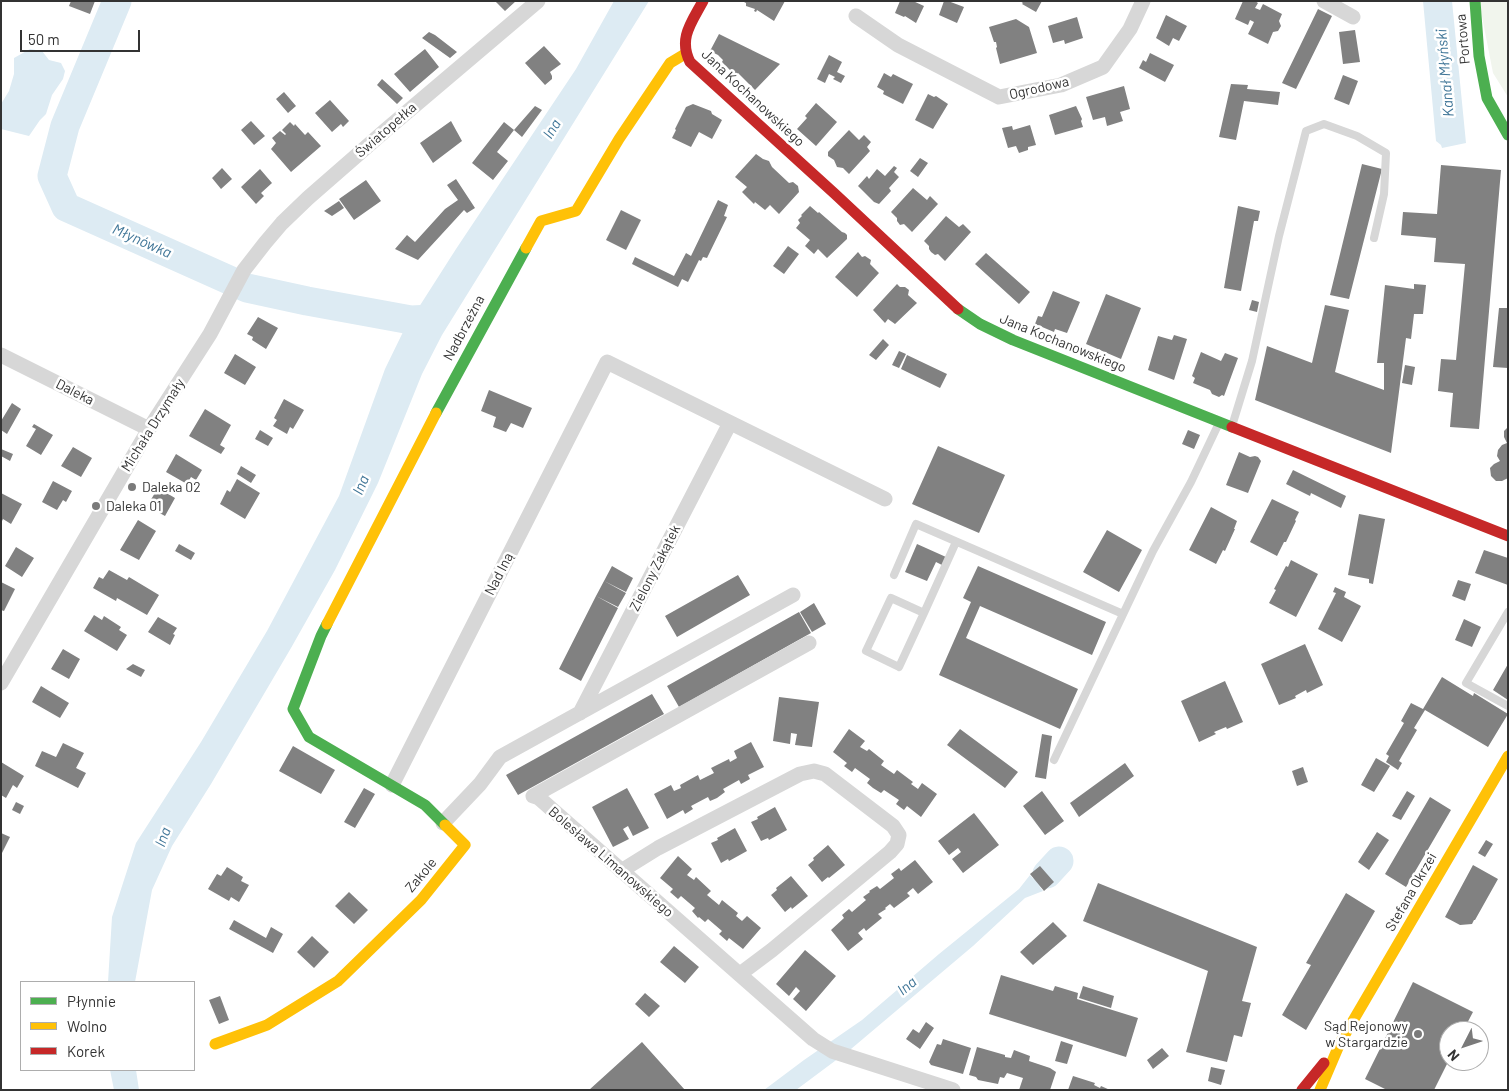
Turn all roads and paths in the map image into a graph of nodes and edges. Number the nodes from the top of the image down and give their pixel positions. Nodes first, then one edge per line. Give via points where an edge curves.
1 (538, 1) edge
2 (703, 1) edge
3 (1143, 1) edge
4 (1324, 1) edge
5 (1475, 1) edge
6 (856, 16) dead end
7 (1353, 17) dead end
8 (685, 54) junction
9 (1508, 135) edge
10 (1374, 238) dead end
11 (244, 270) joint
12 (1, 355) edge
13 (1219, 422) junction
14 (730, 423) junction
15 (1232, 426) junction
16 (149, 429) junction
17 (885, 500) dead end
18 (1508, 536) edge
19 (956, 542) junction
20 (894, 575) dead end
21 (792, 595) dead end
22 (1508, 612) edge
23 (924, 613) junction
24 (1123, 614) junction
25 (809, 643) dead end
26 (1, 684) edge
27 (1508, 706) edge
28 (293, 710) joint
29 (580, 713) junction
30 (1508, 756) edge
31 (1054, 760) dead end
32 (392, 785) junction
33 (443, 823) junction
34 (621, 871) junction
35 (740, 974) junction
36 (1340, 1043) junction
37 (215, 1044) dead end
38 (953, 1090) edge
39 (1302, 1090) edge
40 (1320, 1090) edge

1 - 11 street, Światopełka via 308,198 282,223
2 - 8 street via 685,35
3 - 6 street, Ogrodowa via 1130,29 1103,67 1061,85 999,97 898,45
4 - 7 street
5 - 9 street, Portowa via 1487,98
8 - 13 street, Jana Kochanowskiego via 697,69 973,321
8 - 28 street, Nadbrzeżna via 670,63 576,211 541,221 444,398 322,636
10 - 15 lane via 1384,194 1386,153 1357,136 1324,124 1306,132 1252,361
11 - 16 street, Michała Drzymały via 210,334
12 - 16 street, Daleka
13 - 15 street, Jana Kochanowskiego
13 - 24 lane via 1191,482 1152,550
14 - 17 street
14 - 29 street, Zielony Zakątek
14 - 32 street, Nad Iną via 607,362
15 - 18 street, Jana Kochanowskiego
16 - 26 street, Michała Drzymały
19 - 20 lane via 916,524
19 - 23 lane
19 - 24 lane
21 - 29 street
22 - 27 lane via 1466,683
23 - 23 lane via 891,598 866,652 899,667
24 - 31 lane
25 - 34 street, Bolesława Limanowskiego via 533,796
28 - 32 street, Zakole via 309,737
29 - 33 street via 500,757 480,784
30 - 36 street, Stefana Okrzei
32 - 33 street, Zakole via 425,805
33 - 37 street, Zakole via 465,845 421,900 338,981 267,1025
34 - 35 street, Bolesława Limanowskiego
34 - 35 street via 792,778 814,771 824,774 893,826 899,835 890,852
35 - 38 street, Bolesława Limanowskiego via 813,1039 832,1051
36 - 39 street, Stefana Okrzei
36 - 40 street, Stefana Okrzei

